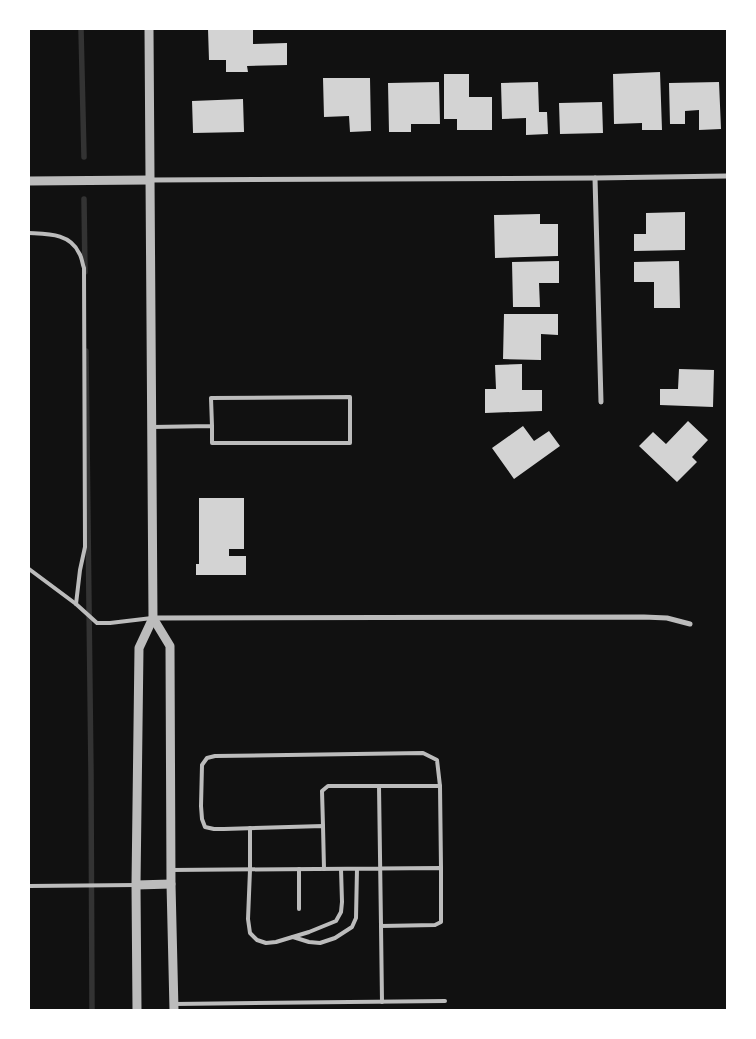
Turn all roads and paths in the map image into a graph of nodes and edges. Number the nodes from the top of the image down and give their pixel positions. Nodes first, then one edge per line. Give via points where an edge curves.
1 (149, 29) edge
2 (727, 176) edge
3 (595, 178) junction
4 (150, 180) junction
5 (29, 181) edge
6 (29, 233) edge
7 (601, 402) dead end
8 (212, 426) junction
9 (152, 427) junction
10 (29, 569) edge
11 (76, 604) junction
12 (153, 618) junction
13 (690, 624) dead end
14 (379, 786) junction
15 (440, 786) junction
16 (323, 826) junction
17 (250, 828) junction
18 (441, 868) junction
19 (324, 869) junction
20 (342, 869) junction
21 (357, 869) junction
22 (380, 869) junction
23 (171, 870) junction
24 (250, 870) junction
25 (299, 870) junction
26 (171, 884) junction
27 (136, 885) junction
28 (29, 886) edge
29 (299, 909) dead end
30 (381, 926) junction
31 (292, 936) junction
32 (445, 1001) dead end
33 (382, 1002) junction
34 (288, 1003) junction
35 (174, 1007) edge
36 (137, 1010) edge
37 (288, 1010) edge

1 - 4 street
2 - 3 street
3 - 4 street
3 - 7 street
4 - 5 street
4 - 9 street
6 - 11 lane via 57,235 71,242 79,252 84,268 85,547
8 - 8 lane via 211,398 350,398 350,443 212,443
8 - 9 lane
9 - 12 street
10 - 11 lane
11 - 12 lane via 97,623
12 - 13 street via 644,617
12 - 23 street via 170,646
12 - 27 street via 139,648
14 - 15 lane
14 - 16 lane via 328,786 322,791
14 - 22 lane
15 - 17 lane via 437,760 423,753 207,758 202,765 201,806 205,827
15 - 18 lane
16 - 17 lane
16 - 19 lane
17 - 24 lane
18 - 22 lane
18 - 30 lane via 441,922 435,925
19 - 20 lane
19 - 25 lane
20 - 21 lane
20 - 31 lane via 341,912 336,921
21 - 22 lane
21 - 31 lane via 356,918 352,927 320,943
22 - 30 lane
23 - 24 lane
23 - 26 street
24 - 25 lane
24 - 31 lane via 250,933 266,943
25 - 29 lane
26 - 27 street
26 - 35 street
27 - 28 lane
27 - 36 street
30 - 33 lane
32 - 33 lane
33 - 34 lane
34 - 35 lane
34 - 37 lane

